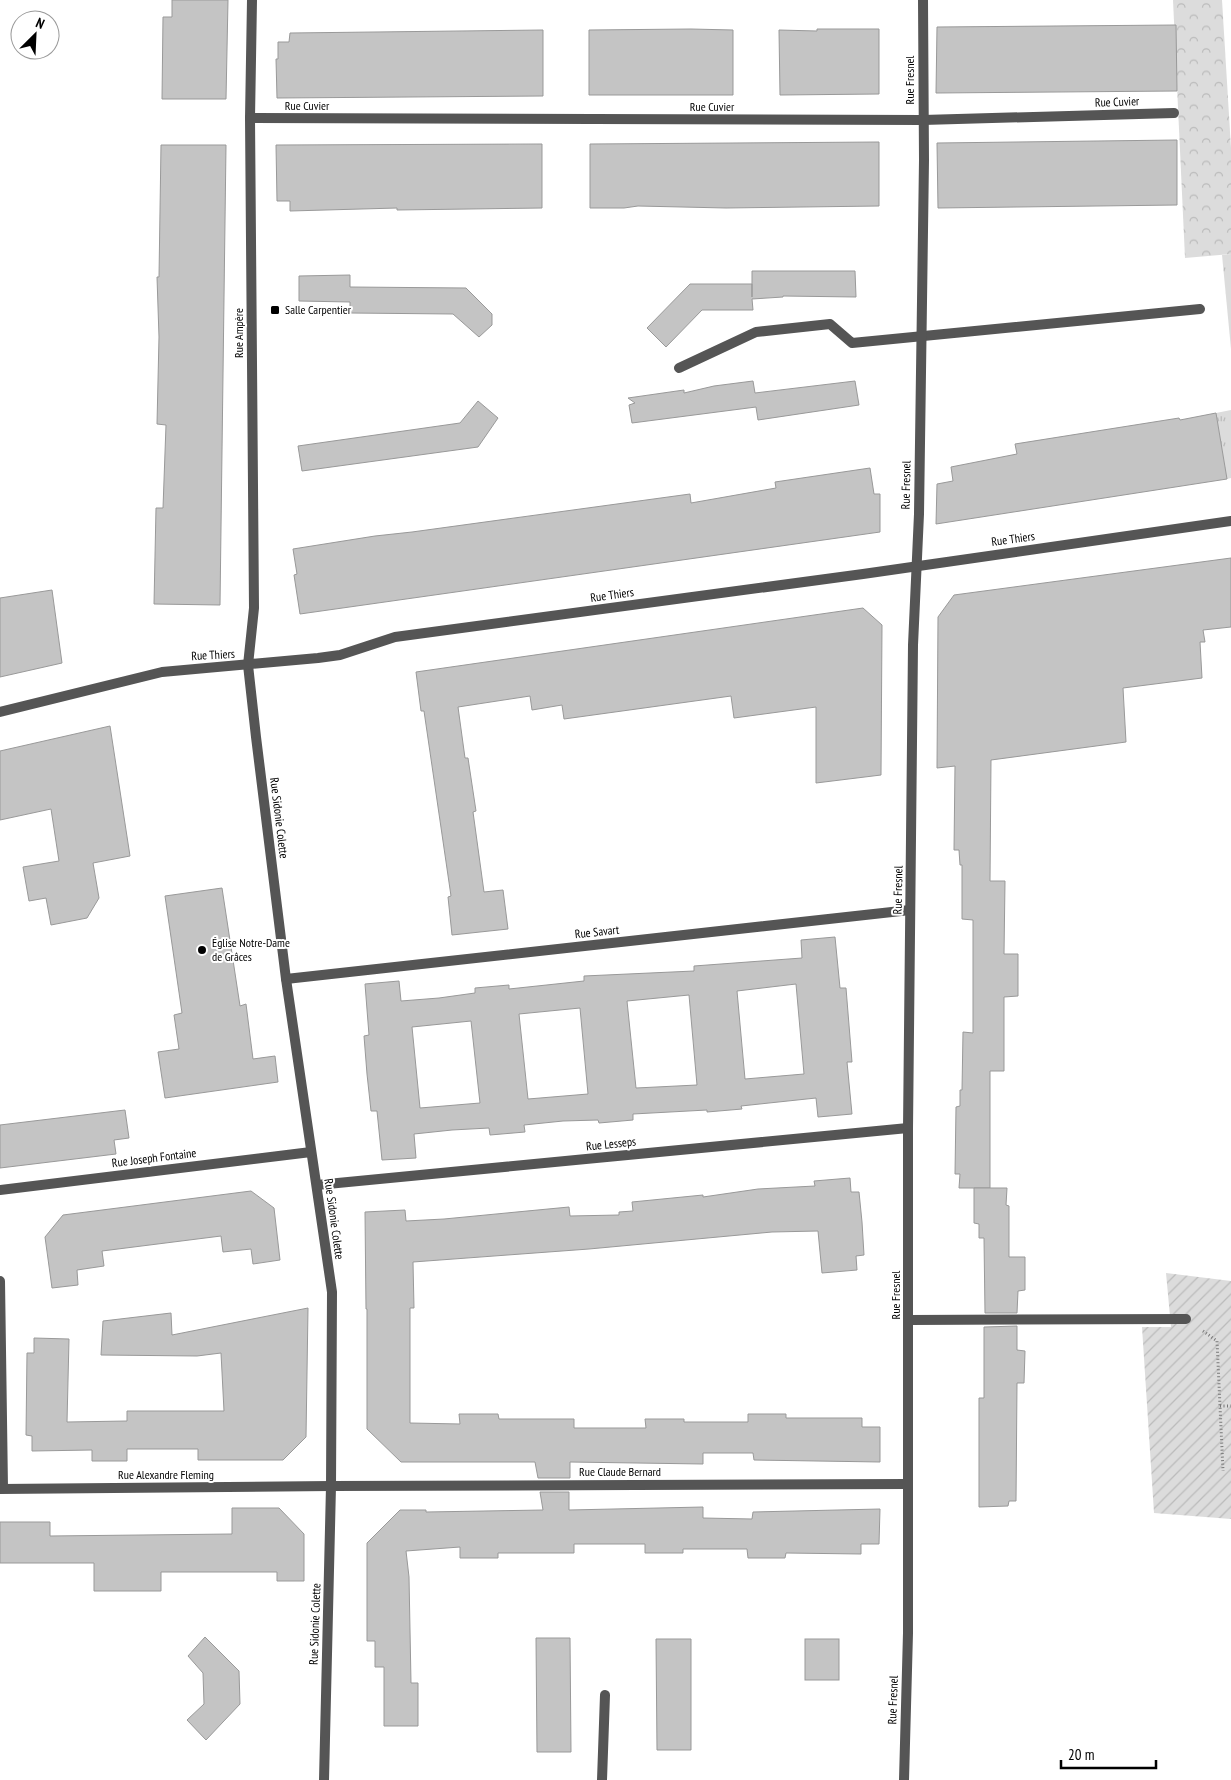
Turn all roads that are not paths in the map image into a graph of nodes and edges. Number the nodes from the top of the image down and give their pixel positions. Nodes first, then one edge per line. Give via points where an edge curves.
1 (252, 0) edge
2 (923, 0) edge
3 (1174, 113) dead end
4 (250, 118) junction
5 (923, 120) junction
6 (1200, 309) dead end
7 (921, 335) junction
8 (679, 368) dead end
9 (1231, 521) edge
10 (916, 566) junction
11 (248, 665) junction
12 (0, 712) edge
13 (910, 910) junction
14 (286, 979) junction
15 (908, 1128) junction
16 (311, 1152) junction
17 (317, 1185) junction
18 (0, 1190) edge
19 (0, 1282) edge
20 (1186, 1319) road end
21 (909, 1320) junction
22 (908, 1484) junction
23 (331, 1486) junction
24 (2, 1489) edge
25 (605, 1695) dead end
26 (324, 1780) edge
27 (602, 1780) edge
28 (904, 1780) edge

1 - 4 street, Rue Ampère
2 - 5 street, Rue Fresnel
3 - 5 street, Rue Cuvier
4 - 5 street, Rue Cuvier
4 - 11 street, Rue Ampère via 254,608
5 - 7 street, Rue Fresnel
6 - 7 street
7 - 8 street via 852,343 830,324 756,332
7 - 10 street, Rue Fresnel
9 - 10 street, Rue Thiers
10 - 11 street, Rue Thiers via 395,637 340,655
10 - 13 street, Rue Fresnel
11 - 12 street, Rue Thiers via 162,672
11 - 14 street, Rue Sidonie Colette
13 - 14 street, Rue Savart
13 - 15 street, Rue Fresnel
14 - 16 street, Rue Sidonie Colette
15 - 17 street, Rue Lesseps
15 - 21 street, Rue Fresnel
16 - 17 street, Rue Sidonie Colette
16 - 18 street, Rue Joseph Fontaine
17 - 23 street, Rue Sidonie Colette via 332,1292
19 - 24 street
20 - 21 street
21 - 22 street, Rue Fresnel
22 - 23 street, Rue Claude Bernard
22 - 28 street, Rue Fresnel
23 - 24 street, Rue Alexandre Fleming
23 - 26 street, Rue Sidonie Colette
25 - 27 street

